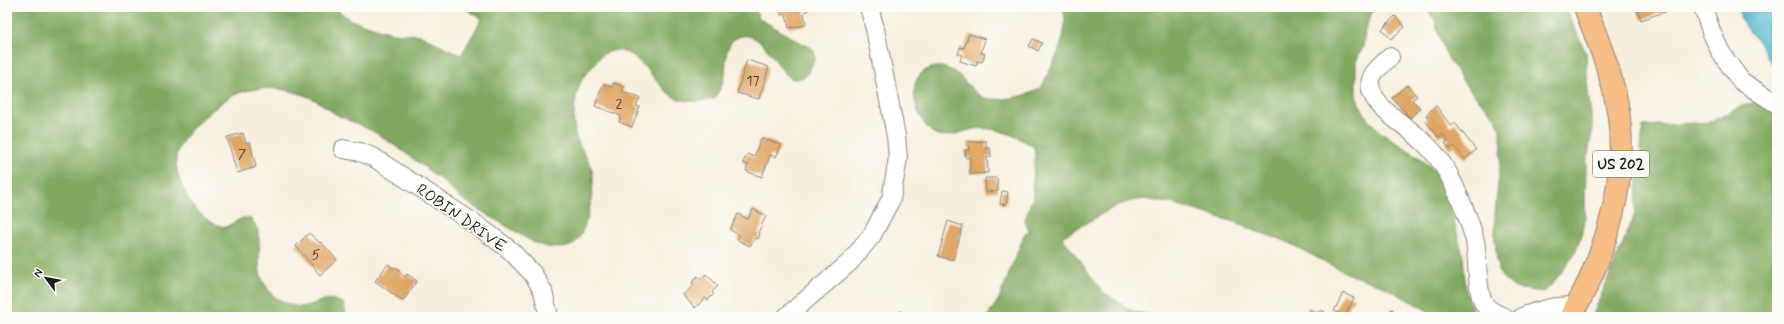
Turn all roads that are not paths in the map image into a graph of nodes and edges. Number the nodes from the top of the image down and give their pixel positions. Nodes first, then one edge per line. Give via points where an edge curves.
1 (869, 7) edge
2 (1585, 7) edge
3 (1703, 7) edge
4 (1390, 57) dead end
5 (1777, 104) edge
6 (343, 149) dead end
7 (1574, 312) edge
8 (549, 317) edge
9 (786, 317) edge
10 (1504, 317) edge
11 (1522, 317) edge

1 - 9 street via 896,136 898,158 891,199 872,235 850,262
2 - 7 main road, US 202 via 1612,81 1621,152 1620,178 1609,227 1590,280
3 - 5 street via 1721,53 1741,81
4 - 10 street via 1371,79 1370,88 1374,98 1389,114 1418,137 1446,171 1471,224 1484,304
6 - 8 street, ROBIN DRIVE via 373,157 474,223 510,250 533,274 543,291
7 - 11 street via 1556,306

